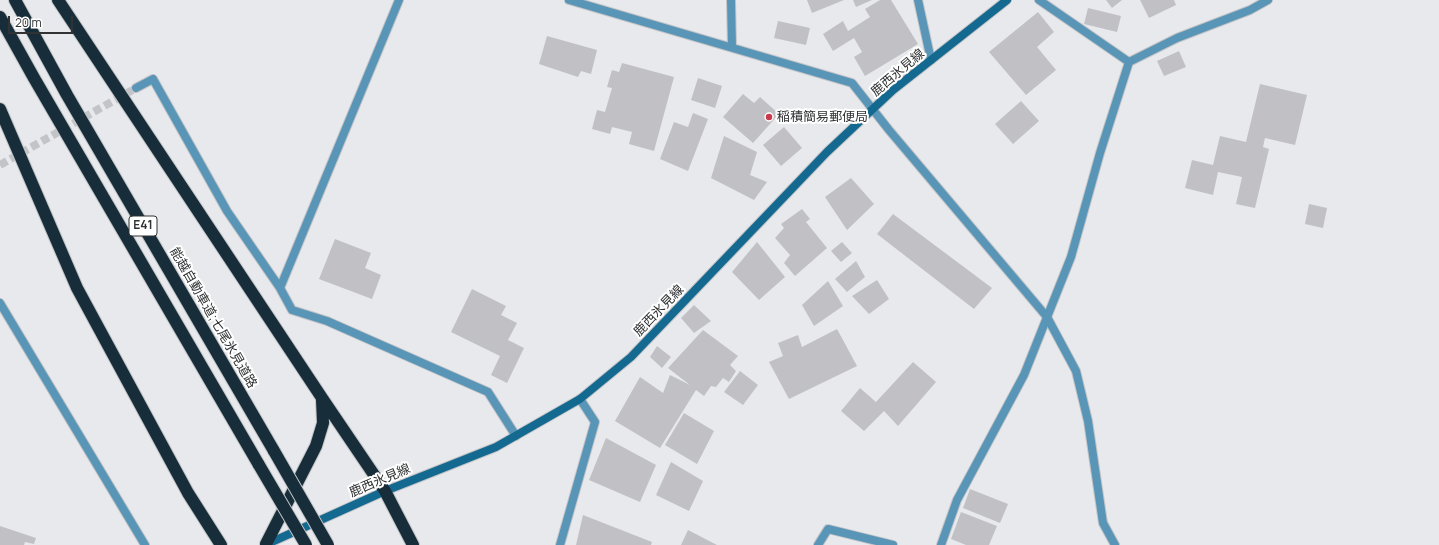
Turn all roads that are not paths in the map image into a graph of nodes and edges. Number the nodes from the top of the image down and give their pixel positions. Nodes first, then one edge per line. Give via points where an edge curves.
1 (15, 0) edge
2 (58, 0) edge
3 (399, 0) edge
4 (569, 0) edge
5 (731, 0) edge
6 (918, 0) edge
7 (1008, 0) edge
8 (1039, 0) edge
9 (1268, 0) edge
10 (0, 17) edge
11 (732, 47) junction
12 (931, 60) junction
13 (1129, 62) junction
14 (136, 88) tunnel mouth
15 (0, 108) edge
16 (873, 110) junction
17 (280, 288) junction
18 (0, 303) edge
19 (1048, 317) junction
20 (322, 398) junction
21 (580, 399) junction
22 (516, 436) junction
23 (385, 490) junction
24 (265, 544) edge
25 (145, 545) edge
26 (221, 545) edge
27 (306, 545) edge
28 (328, 545) edge
29 (413, 545) edge
30 (560, 545) edge
31 (818, 545) edge
32 (893, 545) edge
33 (941, 545) edge
34 (1115, 545) edge

1 - 28 highway, 能越自動車道;七尾氷見道路 / E41, bridge via 67,95
2 - 20 highway
3 - 17 street
4 - 11 street
5 - 11 street
6 - 12 street
7 - 12 main road, 鹿西氷見線
8 - 13 street
9 - 13 street via 1250,10 1177,38
10 - 27 highway, E41, bridge
11 - 16 street via 852,83
12 - 16 main road, 鹿西氷見線 via 893,90
13 - 19 street via 1071,257
14 - 17 street via 153,78 227,211
15 - 26 highway via 77,288 188,493
16 - 19 street
16 - 21 main road, 鹿西氷見線 via 827,152 631,357
17 - 22 street via 292,310 328,321 488,392
18 - 25 street
19 - 33 street via 1024,375 957,500
19 - 34 street via 1076,371 1088,421 1103,523
20 - 23 highway
20 - 24 highway via 323,423 316,446
21 - 22 main road, 鹿西氷見線
21 - 30 street via 595,422
22 - 23 main road, 鹿西氷見線
23 - 24 main road, 鹿西氷見線
23 - 29 highway
31 - 32 street via 828,529

